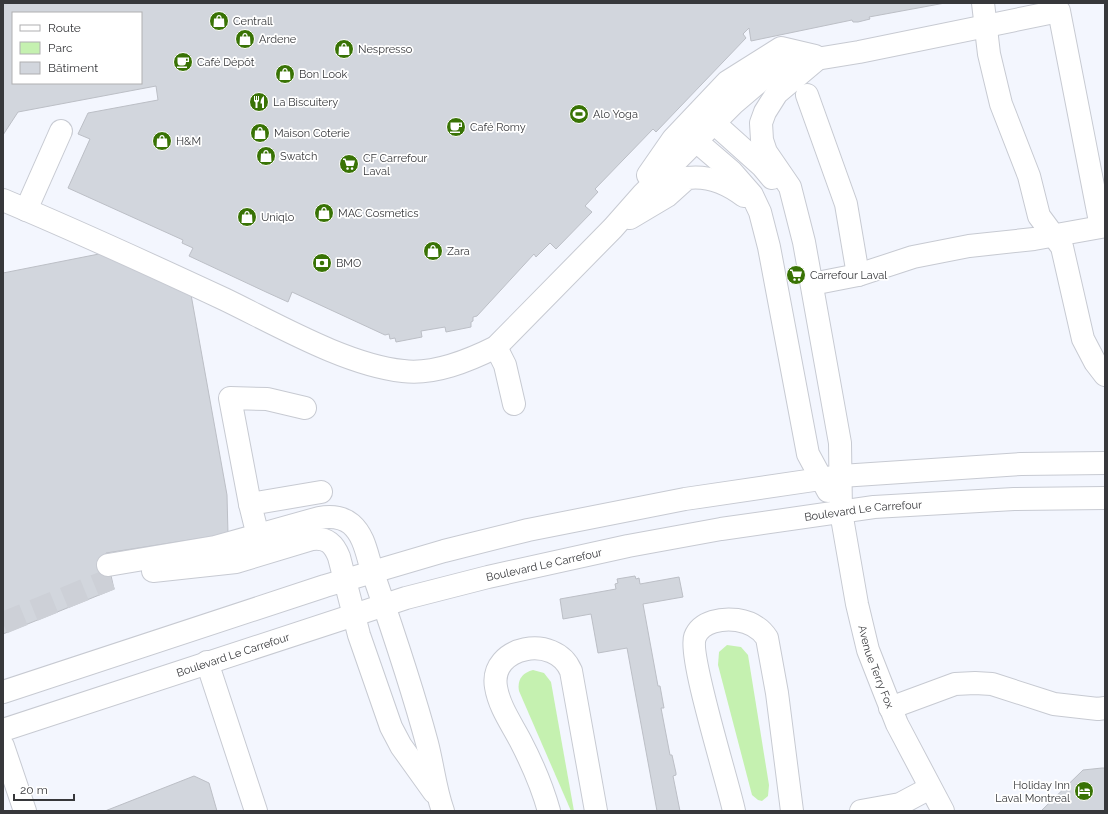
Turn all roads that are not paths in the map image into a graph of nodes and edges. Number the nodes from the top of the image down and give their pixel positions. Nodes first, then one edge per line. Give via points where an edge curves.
1 (983, 3) edge
2 (1058, 7) edge
3 (985, 26) junction
4 (820, 58) junction
5 (807, 95) dead end
6 (714, 123) junction
7 (61, 131) dead end
8 (696, 141) junction
9 (3, 200) edge
10 (26, 210) junction
11 (613, 228) junction
12 (766, 232) junction
13 (1055, 236) junction
14 (1103, 236) edge
15 (804, 242) junction
16 (858, 275) junction
17 (812, 284) junction
18 (496, 347) junction
19 (1105, 375) edge
20 (514, 404) dead end
21 (306, 408) dead end
22 (1105, 463) edge
23 (831, 478) junction
24 (322, 492) dead end
25 (1105, 498) edge
26 (250, 504) junction
27 (841, 512) junction
28 (258, 536) junction
29 (372, 572) junction
30 (344, 581) junction
31 (384, 605) junction
32 (353, 616) junction
33 (207, 662) junction
34 (3, 692) edge
35 (890, 708) junction
36 (1105, 708) edge
37 (3, 730) edge
38 (3, 746) edge
39 (930, 788) junction
40 (440, 804) edge
41 (25, 811) edge
42 (256, 811) edge
43 (549, 811) edge
44 (596, 811) edge
45 (734, 811) edge
46 (792, 811) edge
47 (861, 811) edge
48 (943, 811) edge

1 - 3 street
2 - 3 street
2 - 14 street
3 - 4 street via 848,55
3 - 13 street via 1001,104 1029,176 1039,216
4 - 6 street via 793,63 768,74
4 - 11 street via 781,48 727,82 673,139
4 - 15 street via 777,93 761,123 766,152 790,187
5 - 16 street via 846,204
6 - 8 street
6 - 15 street via 762,166 783,191
7 - 10 street
8 - 11 street
8 - 12 street via 731,171 752,196
9 - 10 street
10 - 18 street via 323,346 386,369 405,372 448,366
11 - 12 street via 667,196 687,178 694,177 715,180 742,195 756,210
11 - 18 street
12 - 23 street, Avenue Terry Fox via 808,454
13 - 14 street
13 - 16 street via 969,246 927,254
13 - 19 street via 1065,257 1083,339
15 - 17 street
16 - 17 street
17 - 23 street via 840,443
18 - 20 street via 505,366
21 - 26 street via 267,399 230,398
22 - 23 street via 1021,464
23 - 27 street, Avenue Terry Fox
23 - 29 street via 685,499 528,530
24 - 26 street
25 - 27 street, Boulevard Le Carrefour via 957,502 874,507
26 - 28 street
27 - 31 street, Boulevard Le Carrefour via 721,529 628,546 488,577
27 - 35 street, Avenue Terry Fox via 868,650
28 - 29 street via 319,518 342,519 350,524 362,539
28 - 30 street via 110,572 144,572 236,562 318,538 329,542 336,549
29 - 30 street
29 - 31 street
30 - 32 street
30 - 34 street
31 - 32 street, Boulevard Le Carrefour
31 - 40 street via 428,745
32 - 33 street, Boulevard Le Carrefour
32 - 40 street via 391,727
33 - 37 street, Boulevard Le Carrefour
33 - 42 street
35 - 36 street via 955,684 975,683 992,684 1054,704
35 - 39 street, Avenue Terry Fox
38 - 41 street
39 - 47 street via 900,804
39 - 48 street, Avenue Terry Fox
43 - 44 street via 532,764 499,701 496,687 496,674 505,658 544,648 555,652 567,663 571,671
45 - 46 street via 705,700 694,645 698,632 704,626 723,620 747,622 762,630 767,638 778,693

